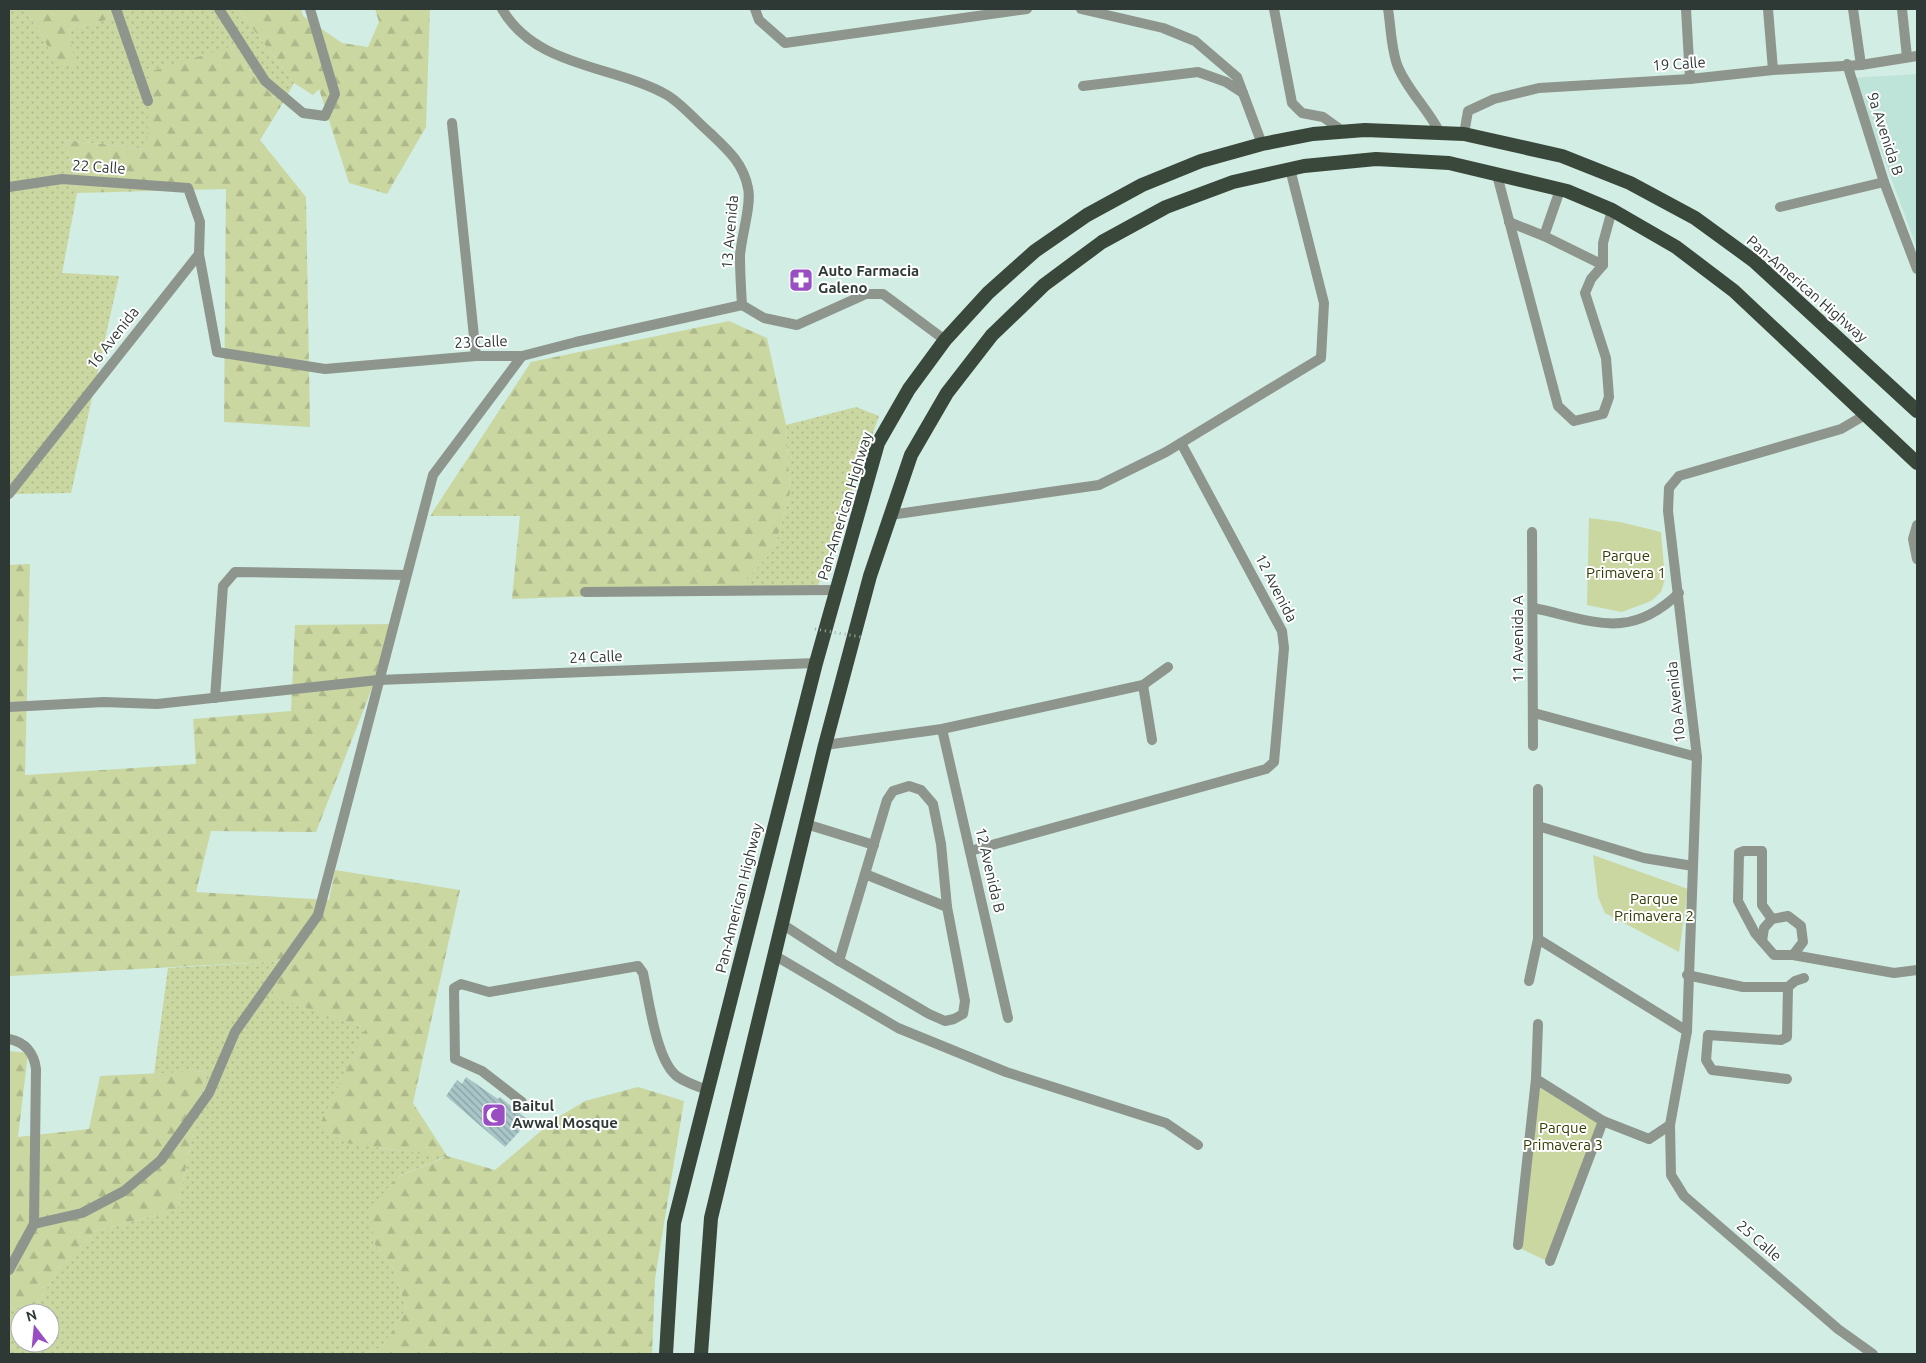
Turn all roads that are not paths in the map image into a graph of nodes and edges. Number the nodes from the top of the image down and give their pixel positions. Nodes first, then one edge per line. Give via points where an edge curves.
1 (116, 9) edge
2 (219, 9) edge
3 (310, 9) edge
4 (502, 9) edge
5 (756, 9) edge
6 (1027, 9) edge
7 (1081, 9) edge
8 (1274, 9) edge
9 (1388, 9) edge
10 (1686, 9) edge
11 (1768, 9) edge
12 (1853, 9) edge
13 (1902, 9) edge
14 (1912, 57) edge
15 (1847, 64) junction
16 (1861, 65) junction
17 (1773, 70) junction
18 (1690, 79) junction
19 (1083, 86) dead end
20 (1243, 93) junction
21 (148, 101) dead end
22 (452, 124) dead end
23 (1344, 132) junction
24 (1440, 133) junction
25 (1464, 134) junction
26 (1262, 144) junction
27 (1290, 169) junction
28 (1497, 175) junction
29 (1884, 182) junction
30 (9, 187) edge
31 (1560, 190) junction
32 (1780, 207) dead end
33 (1612, 210) junction
34 (1509, 222) junction
35 (1544, 236) junction
36 (199, 254) junction
37 (1603, 265) junction
38 (1917, 269) edge
39 (742, 306) junction
40 (945, 340) junction
41 (476, 356) junction
42 (522, 356) junction
43 (1917, 411) edge
44 (1866, 415) junction
45 (1181, 443) junction
46 (1917, 463) edge
47 (9, 494) edge
48 (890, 515) junction
49 (1917, 525) edge
50 (1532, 532) dead end
51 (1917, 559) edge
52 (406, 575) junction
53 (835, 590) junction
54 (586, 592) dead end
55 (1679, 594) junction
56 (1534, 608) junction
57 (816, 663) junction
58 (1168, 667) dead end
59 (378, 680) junction
60 (1143, 685) junction
61 (215, 698) junction
62 (9, 706) edge
63 (1534, 713) junction
64 (942, 729) junction
65 (1152, 740) dead end
66 (825, 745) junction
67 (1533, 746) dead end
68 (1697, 757) junction
69 (1538, 789) dead end
70 (806, 824) junction
71 (1538, 826) junction
72 (874, 845) junction
73 (970, 851) junction
74 (1693, 866) junction
75 (865, 874) junction
76 (947, 907) junction
77 (1772, 918) junction
78 (782, 924) junction
79 (1538, 939) junction
80 (1762, 940) junction
81 (774, 955) junction
82 (1793, 955) junction
83 (839, 961) junction
84 (1917, 970) edge
85 (1688, 975) junction
86 (1804, 978) dead end
87 (1529, 981) dead end
88 (1788, 987) junction
89 (1008, 1018) dead end
90 (1538, 1024) dead end
91 (1686, 1031) junction
92 (9, 1040) edge
93 (1536, 1079) junction
94 (1787, 1079) dead end
95 (707, 1090) junction
96 (522, 1102) dead end
97 (1604, 1122) junction
98 (1670, 1125) junction
99 (1198, 1145) dead end
100 (34, 1224) junction
101 (1518, 1245) dead end
102 (1550, 1261) dead end
103 (9, 1270) edge
104 (666, 1354) edge
105 (701, 1354) edge
106 (1873, 1354) edge

1 - 21 street
2 - 3 street via 265,81 303,113 325,116 335,94
4 - 39 street, 13 Avenida via 509,20 538,46 585,67 636,80 669,96 733,154 742,168 749,190 740,255
5 - 6 street via 760,20 785,43
7 - 20 street via 1162,28 1195,41 1237,77
8 - 23 street via 1292,102 1302,113 1323,117
9 - 24 street via 1397,66
10 - 18 street
11 - 17 street
12 - 16 street
13 - 14 street
14 - 16 street, 19 Calle
15 - 16 street, 19 Calle
15 - 17 street, 19 Calle
15 - 29 street, 9a Avenida B
17 - 18 street, 19 Calle
18 - 25 street, 19 Calle via 1539,88 1494,99 1468,111
19 - 20 street via 1198,72 1226,82
20 - 26 street
22 - 41 street
23 - 24 highway, Pan-American Highway
23 - 26 highway, Pan-American Highway
24 - 25 highway, Pan-American Highway
25 - 43 highway, Pan-American Highway via 1562,156 1630,183 1695,218 1754,261
26 - 40 highway, Pan-American Highway via 1201,161 1142,185 1087,215 1008,275
27 - 28 highway via 1376,159 1449,163
27 - 45 street via 1324,303 1322,358
27 - 48 highway via 1234,182 1166,207 1102,242 1044,285 992,336 947,392 911,455
28 - 31 highway
28 - 34 street
29 - 32 street
29 - 38 street, 9a Avenida B
30 - 36 street, 22 Calle via 62,179 188,188 200,222
31 - 33 highway
31 - 35 street
33 - 37 street via 1603,243
33 - 44 highway via 1676,246 1734,291
34 - 35 street
34 - 37 street via 1558,406 1574,421 1603,414 1609,397 1606,358 1586,294 1591,279
35 - 37 street
36 - 41 street, 23 Calle via 217,352 325,370
36 - 47 street, 16 Avenida
39 - 40 street via 764,318 797,325 866,294 883,294
39 - 42 street, 23 Calle
40 - 53 highway, Pan-American Highway via 909,389 878,443
41 - 42 street, 23 Calle
42 - 52 street via 433,475
44 - 46 highway
44 - 55 street, 10a Avenida via 1841,429 1679,476 1669,488 1667,499
45 - 48 street via 1099,485
45 - 73 street, 12 Avenida via 1282,631 1284,648 1274,762 1266,769
48 - 66 highway via 870,576
49 - 51 street via 1913,540
50 - 56 street, 11 Avenida A
52 - 59 street
52 - 61 street via 235,572 223,586
53 - 54 street
53 - 57 highway, Pan-American Highway
55 - 56 street via 1647,618 1613,626
55 - 68 street, 10a Avenida
56 - 63 street, 11 Avenida A
57 - 59 street, 24 Calle
57 - 95 highway, Pan-American Highway
58 - 60 street
59 - 61 street, 24 Calle
59 - 100 street via 318,915 235,1032 209,1093 161,1160 124,1192 82,1213
60 - 64 street
60 - 65 street
61 - 62 street, 24 Calle via 157,704 104,702
63 - 67 street, 11 Avenida A
63 - 68 street
64 - 66 street
64 - 73 street, 12 Avenida B
66 - 70 highway
68 - 74 street, 10a Avenida
69 - 71 street
70 - 72 street
70 - 78 highway
71 - 74 street via 1644,858
71 - 79 street
72 - 75 street
72 - 76 street via 887,800 893,791 909,786 921,790 933,804 941,844
73 - 89 street, 12 Avenida B
74 - 85 street, 10a Avenida
75 - 76 street
75 - 83 street
76 - 83 street via 964,1001 963,1014 954,1019 945,1021 929,1014
77 - 80 street via 1764,928
77 - 80 street via 1762,905 1762,851 1739,853 1738,901
77 - 82 street via 1788,916 1801,926 1803,942
78 - 81 highway
78 - 83 street
79 - 87 street
79 - 91 street
80 - 82 street via 1774,956
81 - 99 street via 898,1028 1006,1072 1166,1123
81 - 105 highway via 711,1218
82 - 84 street via 1894,973
85 - 88 street via 1743,987
85 - 91 street, 10a Avenida
86 - 88 street
88 - 94 street via 1788,1037 1782,1040 1708,1035 1706,1060 1712,1070
90 - 93 street
91 - 98 street, 10a Avenida
92 - 100 street via 25,1046 35,1062
93 - 97 street
93 - 101 street
95 - 96 street via 670,1070 663,1056 643,972 638,966 489,992 461,984 454,988 455,1059 482,1071
95 - 104 highway, Pan-American Highway via 674,1223
97 - 98 street via 1649,1139
97 - 102 street
98 - 106 street, 25 Calle via 1671,1175 1684,1196 1838,1329
100 - 103 street

